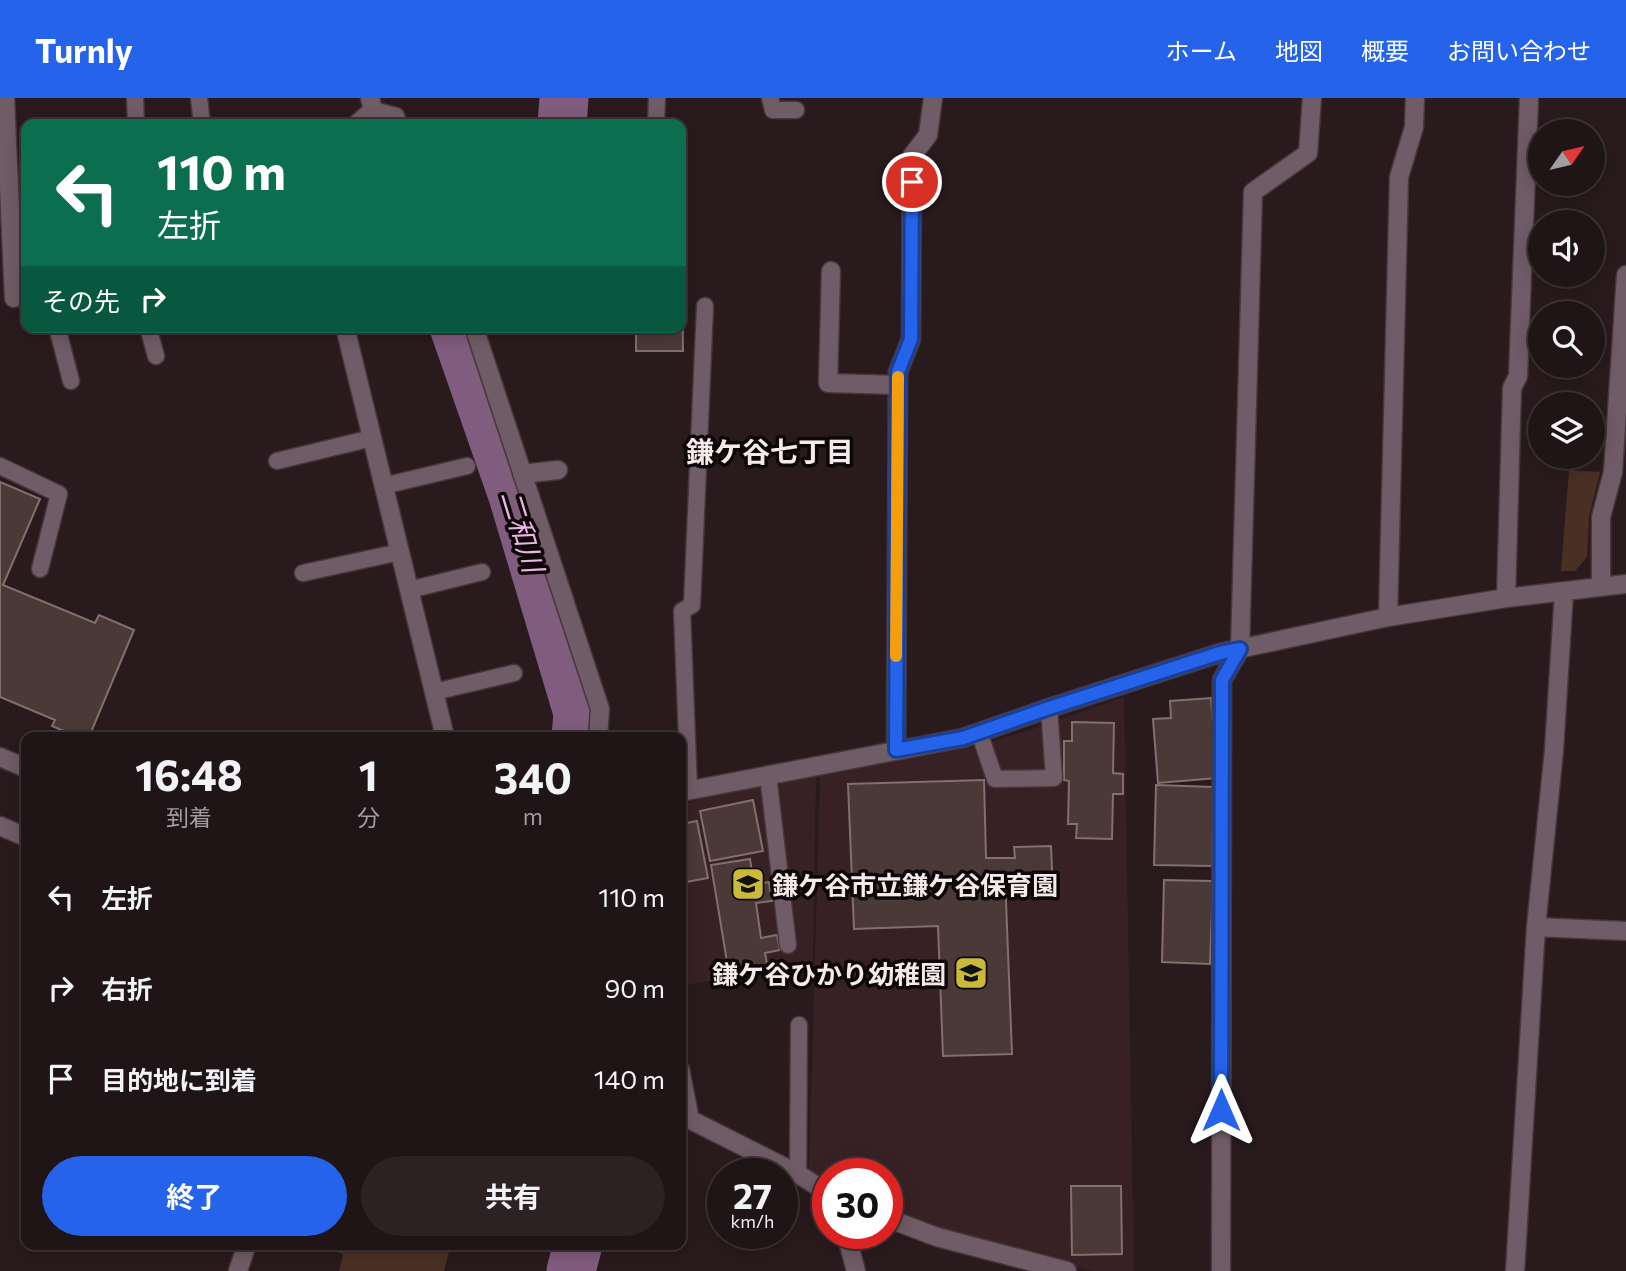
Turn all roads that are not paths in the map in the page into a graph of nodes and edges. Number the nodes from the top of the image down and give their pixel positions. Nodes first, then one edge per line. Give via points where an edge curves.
1 (5, 98) edge
2 (135, 98) edge
3 (200, 98) edge
4 (657, 98) edge
5 (770, 98) edge
6 (933, 98) edge
7 (1312, 98) edge
8 (1415, 98) edge
9 (1530, 98) edge
10 (371, 104) edge
11 (796, 110) dead end
12 (136, 119) edge
13 (202, 119) edge
14 (360, 119) edge
15 (397, 119) edge
16 (656, 119) edge
17 (831, 271) dead end
18 (1626, 275) edge
19 (14, 299) edge
20 (705, 306) dead end
21 (59, 333) edge
22 (150, 333) edge
23 (346, 333) edge
24 (476, 333) edge
25 (156, 356) dead end
26 (71, 381) dead end
27 (898, 385) junction
28 (372, 438) junction
29 (276, 461) dead end
30 (0, 466) edge
31 (467, 466) dead end
32 (558, 470) dead end
33 (522, 474) junction
34 (383, 486) junction
35 (400, 552) junction
36 (40, 569) dead end
37 (482, 572) dead end
38 (303, 573) dead end
39 (1626, 584) edge
40 (1601, 587) junction
41 (409, 590) junction
42 (1564, 592) junction
43 (1506, 598) junction
44 (1388, 617) junction
45 (1240, 649) junction
46 (514, 673) dead end
47 (434, 692) junction
48 (1049, 708) junction
49 (443, 732) edge
50 (598, 732) edge
51 (684, 732) edge
52 (979, 732) junction
53 (896, 750) junction
54 (0, 757) edge
55 (21, 766) edge
56 (768, 775) junction
57 (686, 791) edge
58 (0, 826) edge
59 (21, 835) edge
60 (1536, 927) junction
61 (1626, 931) edge
62 (788, 945) dead end
63 (799, 1025) dead end
64 (686, 1117) edge
65 (767, 1158) edge
66 (798, 1174) joint
67 (812, 1183) edge
68 (903, 1224) edge
69 (850, 1249) edge
70 (245, 1250) edge
71 (238, 1271) edge
72 (856, 1271) edge
73 (1067, 1271) edge
74 (1221, 1271) edge
75 (1515, 1271) edge

1 - 19 street
2 - 12 lane
3 - 13 lane
4 - 16 lane
5 - 11 lane via 773,110
6 - 27 street via 928,135 912,156 911,339 898,372
7 - 45 street via 1308,153 1253,192
8 - 44 street via 1414,127 1399,177
9 - 43 street via 1518,376 1511,388
10 - 14 street
10 - 15 lane
17 - 27 street via 828,383
18 - 40 street via 1613,472 1601,517
20 - 51 lane via 692,605 682,611
21 - 26 lane
22 - 25 lane
23 - 28 street
24 - 33 street
27 - 53 street
28 - 29 lane
28 - 34 street
30 - 36 lane via 59,494
31 - 34 lane
32 - 33 street
33 - 50 street via 600,709
34 - 35 street
35 - 38 lane
35 - 41 street
37 - 41 lane
39 - 40 street
40 - 42 street
41 - 47 street
42 - 43 street
42 - 60 street
43 - 44 street
44 - 45 street
45 - 48 street
45 - 74 street via 1222,680
46 - 47 lane
47 - 49 street
48 - 52 street
48 - 52 lane via 1054,778 995,779
52 - 53 street
53 - 56 street
54 - 55 street
56 - 57 street
56 - 62 lane
58 - 59 street
60 - 61 street
60 - 75 street
63 - 66 lane
64 - 65 street
66 - 67 street
68 - 73 street
69 - 72 street
70 - 71 street

